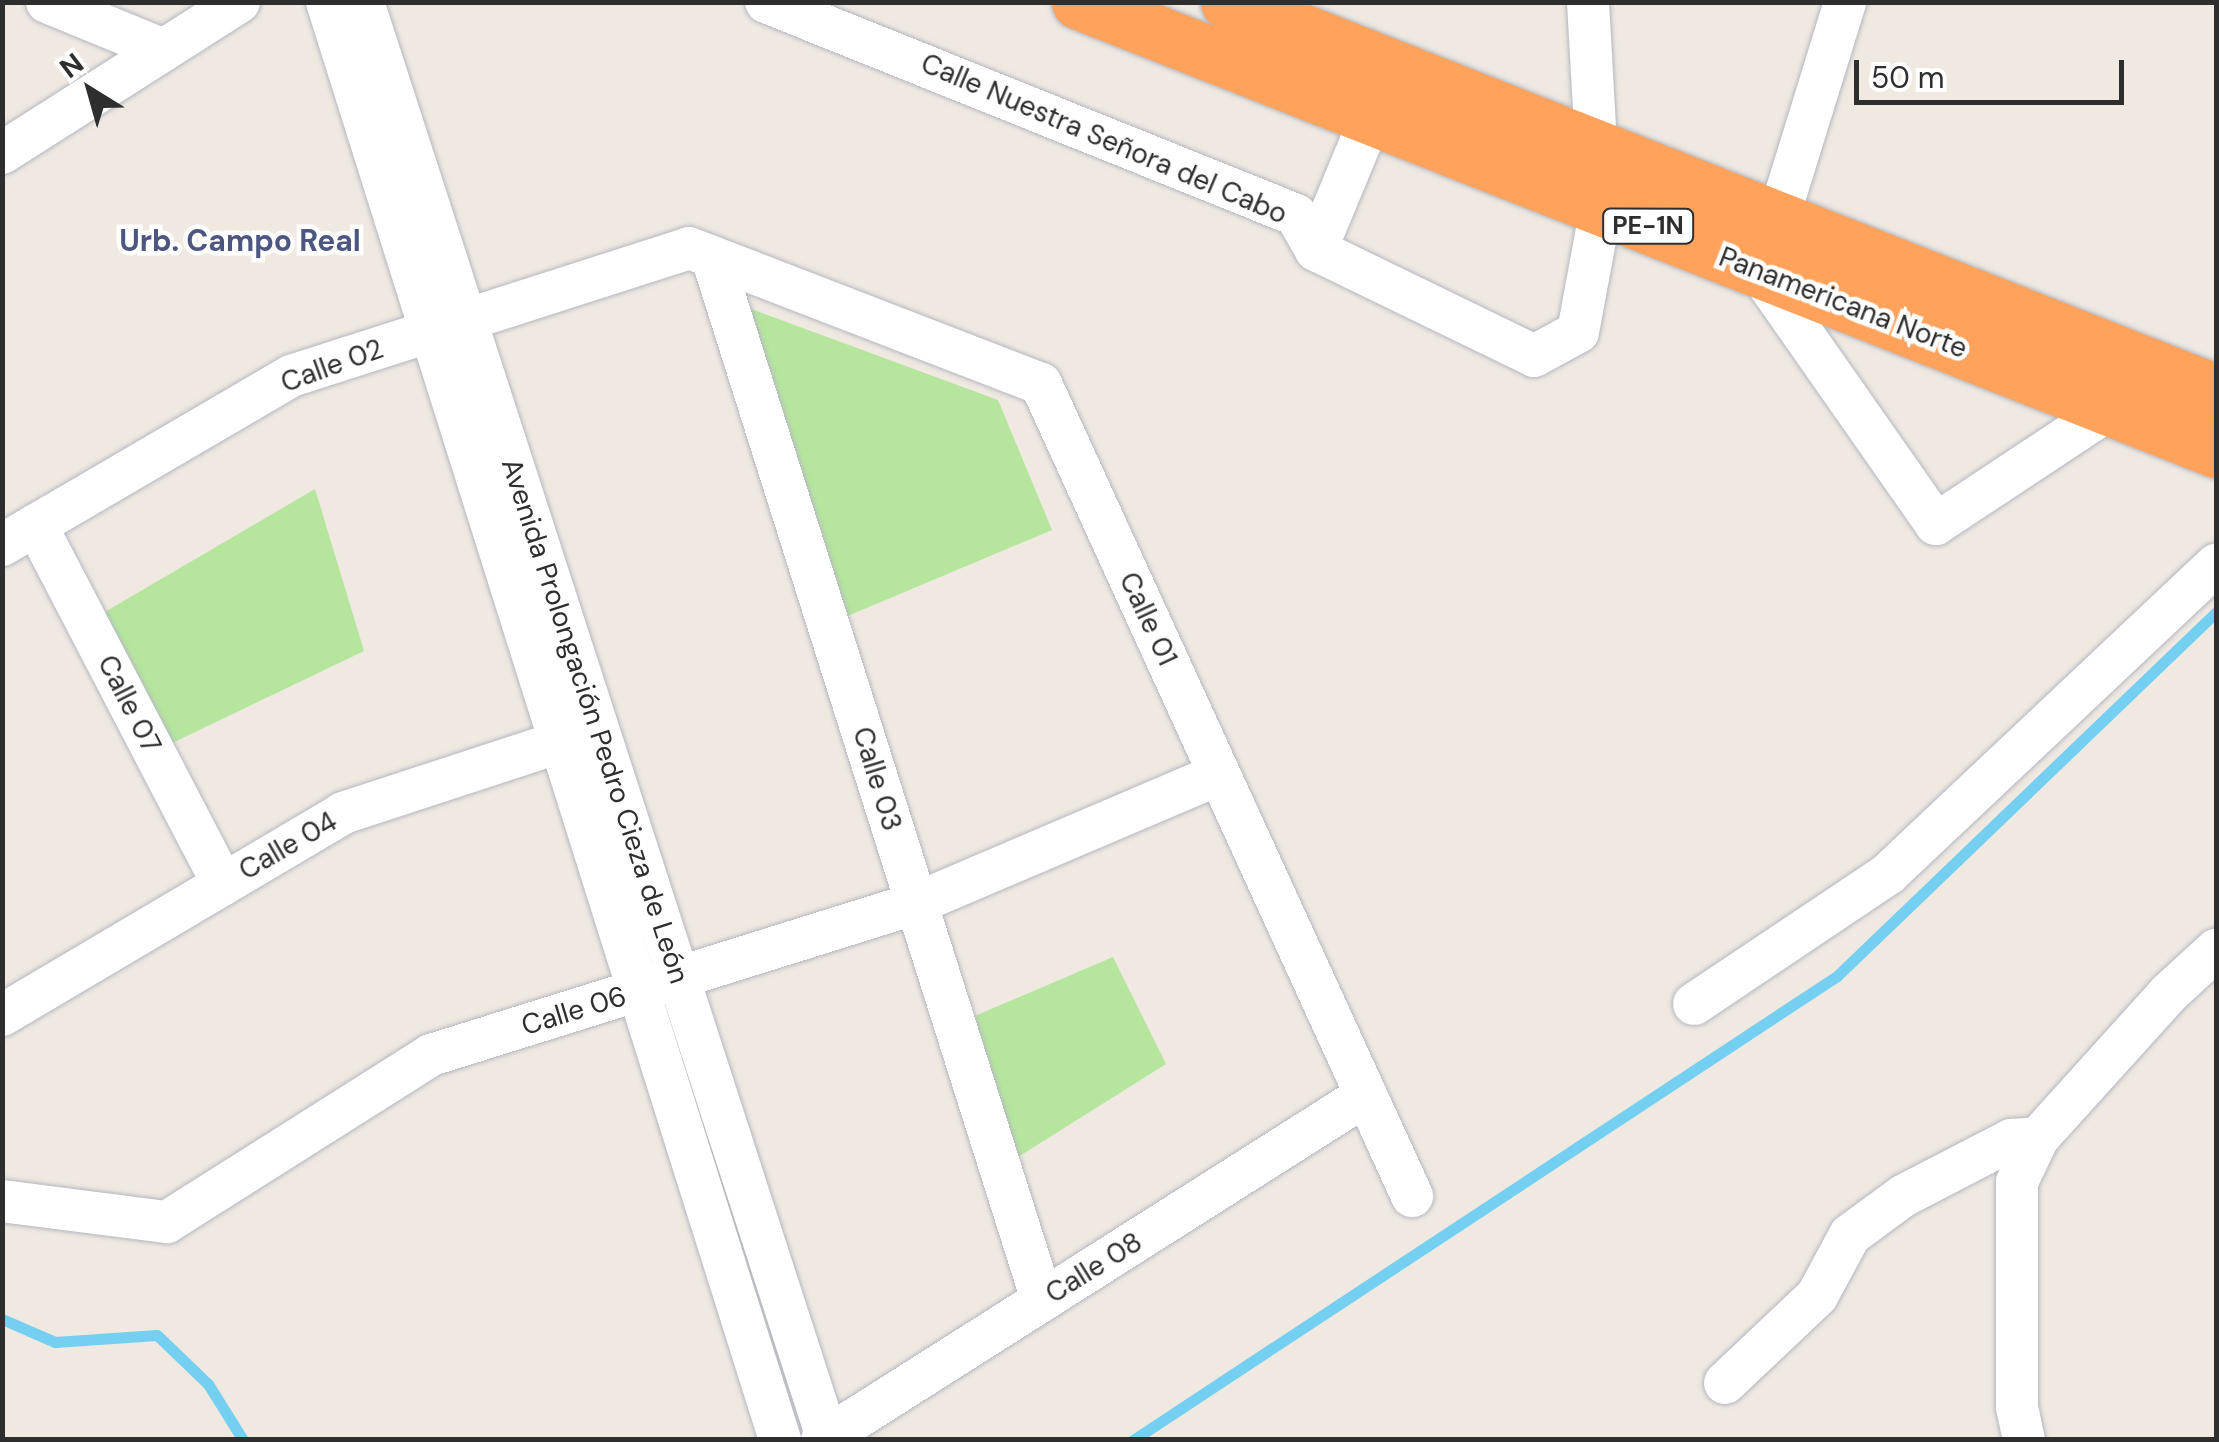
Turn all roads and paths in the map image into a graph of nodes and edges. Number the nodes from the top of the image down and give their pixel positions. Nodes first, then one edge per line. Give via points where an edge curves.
1 (47, 2) edge
2 (238, 2) edge
3 (327, 2) edge
4 (362, 2) edge
5 (766, 2) edge
6 (1080, 2) edge
7 (1228, 2) edge
8 (1588, 2) edge
9 (1846, 2) edge
10 (164, 50) junction
11 (1371, 117) junction
12 (1596, 147) junction
13 (2, 154) edge
14 (1601, 208) junction
15 (1778, 219) junction
16 (1316, 250) junction
17 (701, 252) junction
18 (1758, 270) junction
19 (448, 326) junction
20 (2216, 392) edge
21 (2111, 408) junction
22 (2216, 450) edge
23 (19, 535) edge
24 (2216, 565) edge
25 (579, 736) junction
26 (1220, 774) junction
27 (223, 884) junction
28 (916, 903) junction
29 (2216, 950) edge
30 (679, 978) junction
31 (638, 991) junction
32 (1694, 1004) dead end
33 (2, 1016) edge
34 (1366, 1095) junction
35 (2038, 1138) junction
36 (1412, 1196) dead end
37 (2, 1200) edge
38 (1042, 1300) junction
39 (1725, 1382) dead end
40 (826, 1438) edge
41 (780, 1440) edge
42 (2024, 1440) edge

1 - 10 street
2 - 10 street
3 - 19 street, Avenida Prolongación Pedro Cieza de León
4 - 19 street, Avenida Prolongación Pedro Cieza de León
5 - 16 street, Calle Nuestra Señora del Cabo via 1296,215
6 - 11 highway, Panamericana Norte / PE-1N
7 - 12 highway, Panamericana Norte / PE-1N
8 - 12 street
9 - 15 street
10 - 13 street
11 - 14 highway, Panamericana Norte / PE-1N
11 - 16 street
12 - 15 highway, Panamericana Norte / PE-1N
14 - 16 street, Calle Nuestra Señora del Cabo via 1578,332 1534,356
14 - 18 highway, Panamericana Norte / PE-1N
15 - 20 highway, Panamericana Norte / PE-1N
17 - 19 street, Calle 02
17 - 26 street, Calle 01 via 1040,384
17 - 28 street, Calle 03
18 - 21 highway, Panamericana Norte / PE-1N
18 - 21 street via 1936,524
19 - 23 street, Calle 02 via 291,376
19 - 25 street, Avenida Prolongación Pedro Cieza de León
21 - 22 highway, Panamericana Norte / PE-1N
23 - 27 street, Calle 07
24 - 32 street via 1888,874
25 - 27 street, Calle 04 via 343,813
25 - 30 street, Avenida Prolongación Pedro Cieza de León
25 - 31 street, Avenida Prolongación Pedro Cieza de León
26 - 28 street, Calle 06
26 - 34 street, Calle 01
27 - 33 street, Calle 04
28 - 30 street, Calle 06
28 - 38 street, Calle 03
29 - 35 street via 2168,993
30 - 31 street, Calle 06
30 - 40 street, Avenida Prolongación Pedro Cieza de León
31 - 37 street, Calle 06 via 431,1056 166,1222
31 - 41 street, Avenida Prolongación Pedro Cieza de León
34 - 36 street, Calle 01
34 - 38 street, Calle 08
35 - 39 street via 1995,1148 1903,1196 1850,1235 1817,1296
35 - 42 street via 2017,1182 2012,1233 2017,1407
38 - 40 street, Calle 08

